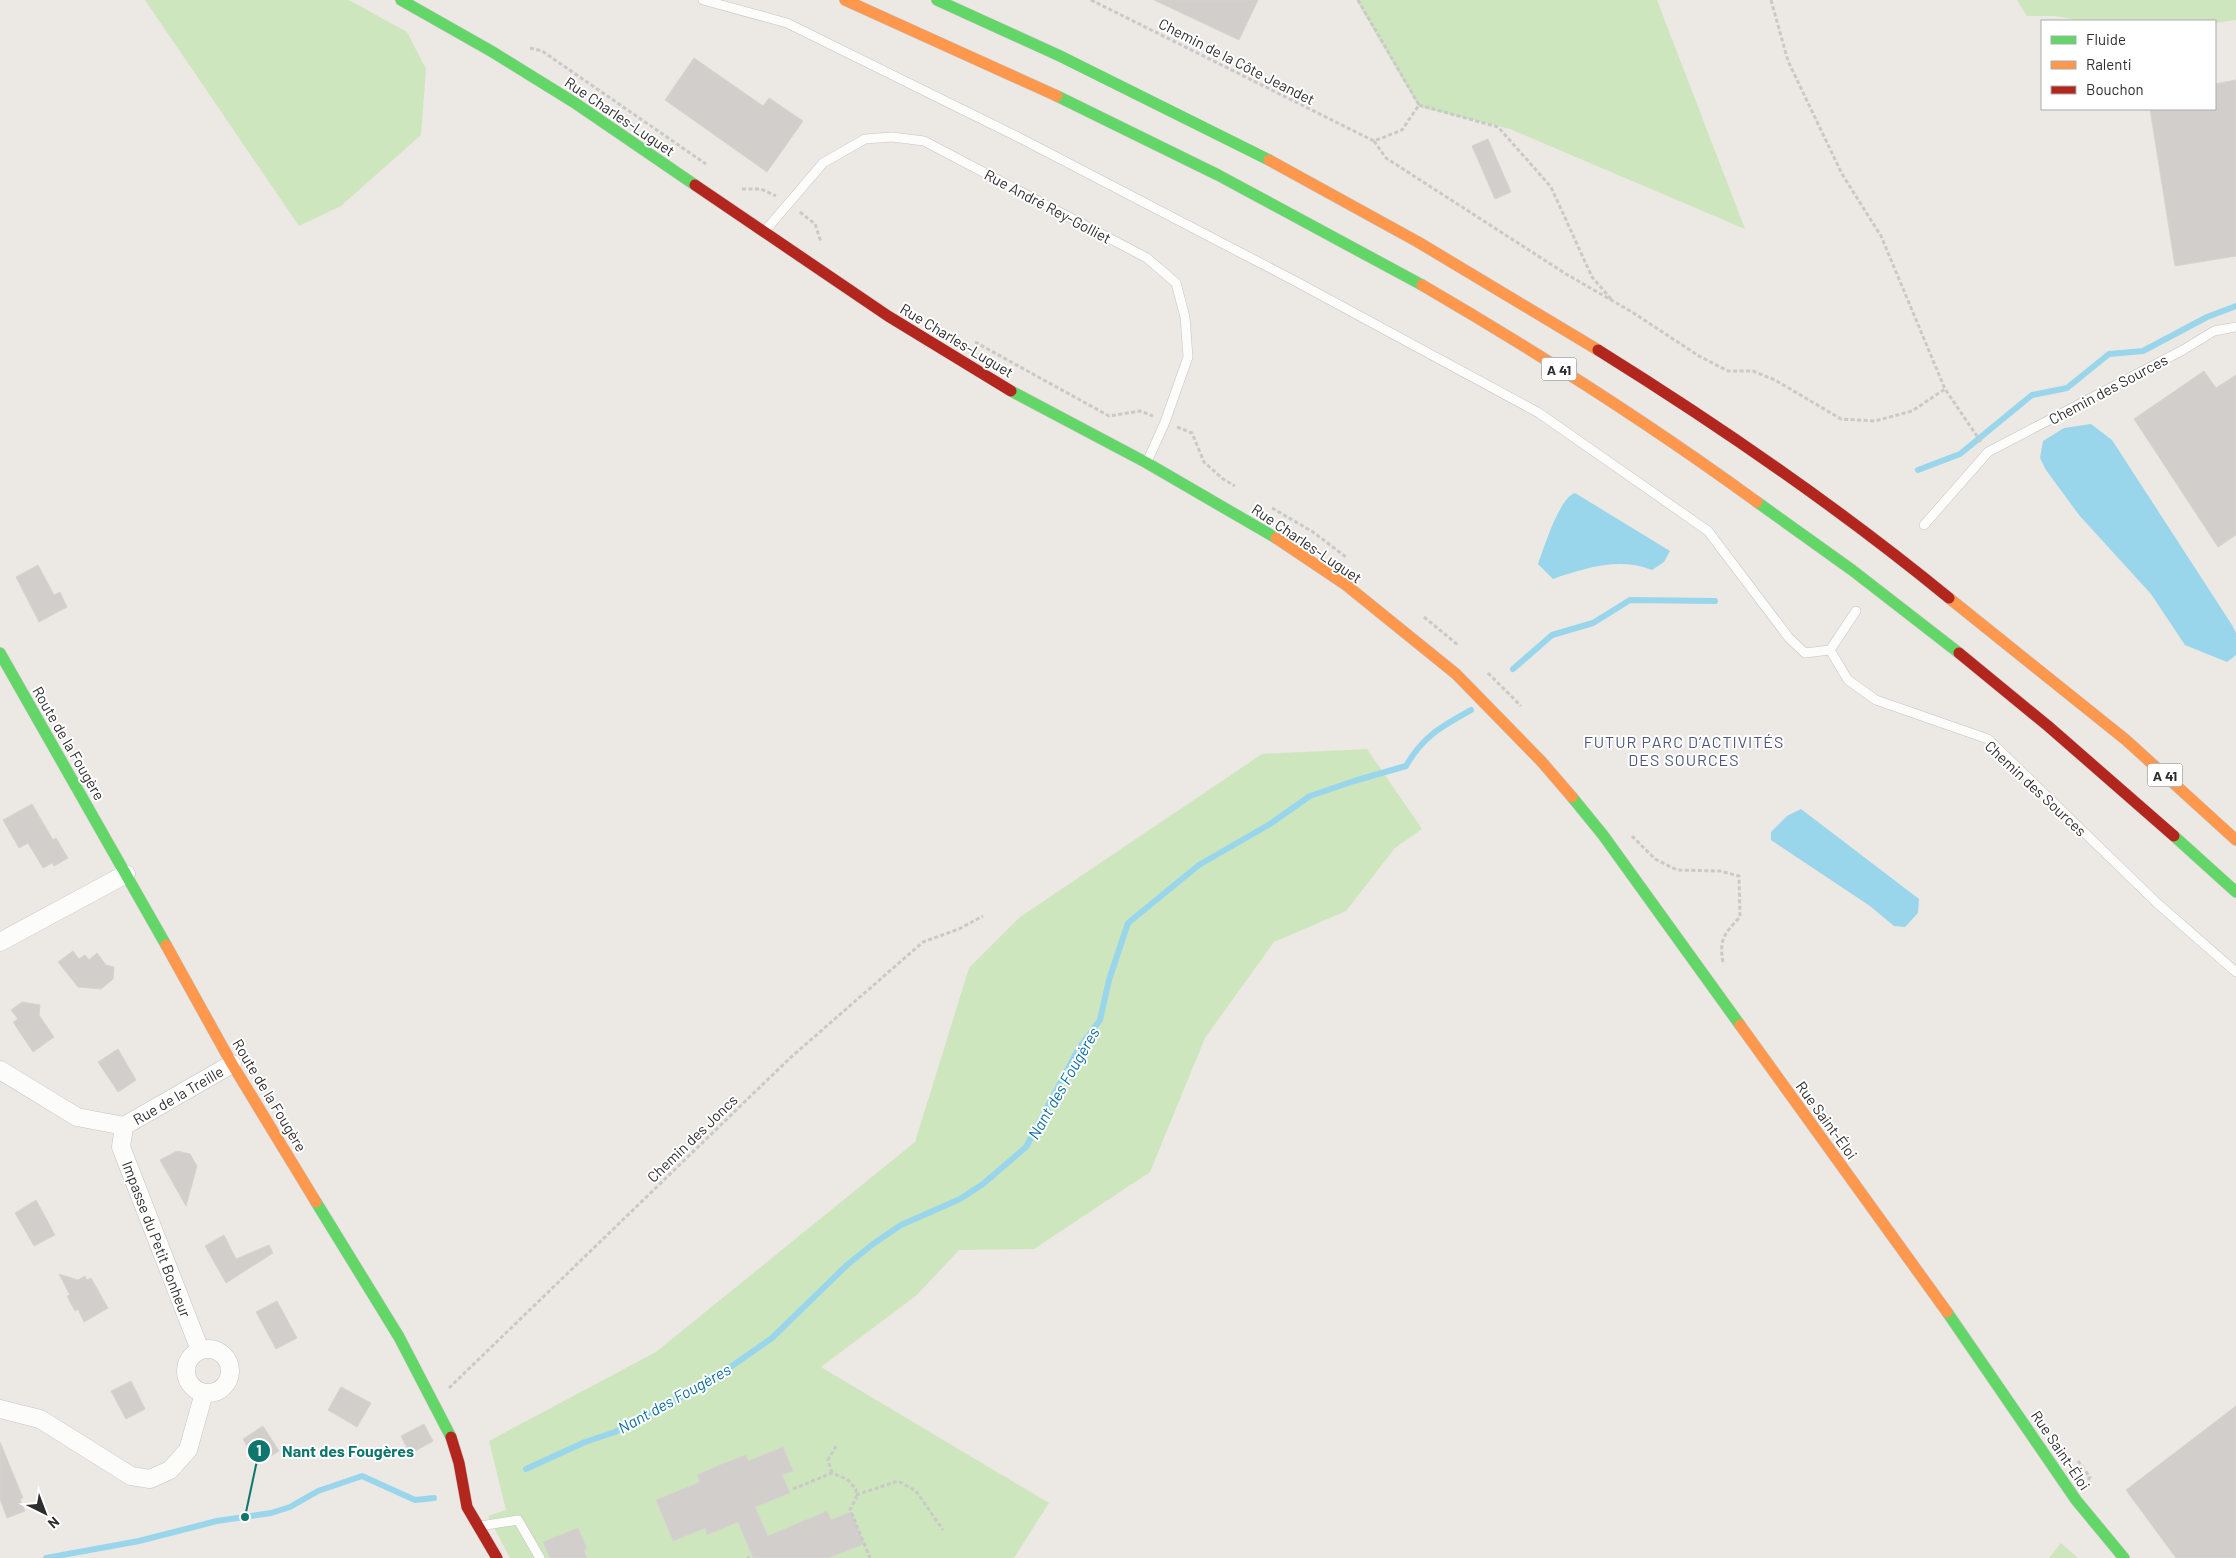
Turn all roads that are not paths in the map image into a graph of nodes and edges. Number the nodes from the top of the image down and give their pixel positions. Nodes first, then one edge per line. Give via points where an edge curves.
1 (401, 0) edge
2 (703, 0) edge
3 (845, 0) edge
4 (937, 0) edge
5 (764, 232) junction
6 (2236, 327) edge
7 (1147, 463) junction
8 (1924, 525) dead end
9 (1856, 611) dead end
10 (1830, 650) junction
11 (0, 653) edge
12 (1492, 709) joint
13 (2092, 713) junction
14 (2196, 787) dead end
15 (2236, 840) edge
16 (126, 874) junction
17 (2236, 892) edge
18 (0, 942) edge
19 (2236, 972) edge
20 (232, 1064) junction
21 (0, 1070) edge
22 (124, 1126) junction
23 (200, 1350) junction
24 (204, 1393) junction
25 (0, 1409) edge
26 (479, 1526) junction
27 (497, 1558) edge
28 (540, 1558) edge
29 (2124, 1558) edge

1 - 5 main road, Rue Charles-Luguet via 492,51 574,103
2 - 10 lane via 796,27 1020,138 1295,281 1539,414 1708,531 1789,638 1805,653
3 - 17 main road, A 41 via 981,60 1236,184 1434,292 1556,367 1780,516 1899,605 2101,769
4 - 13 main road, A 41 via 1140,93 1245,147 1443,255 1553,321 1674,399 1866,532
5 - 7 main road, Rue Charles-Luguet via 888,316 1003,387
5 - 7 lane, Rue André Rey-Golliet via 823,163 865,139 892,137 924,141 1147,258 1176,283 1185,317 1188,357
6 - 8 lane, Chemin des Sources via 2214,331 1988,452
7 - 12 main road, Rue Charles-Luguet via 1257,526 1346,585 1456,674
9 - 10 lane
10 - 19 lane, Chemin des Sources via 1848,680 1876,700 1988,739 2157,904
11 - 16 main road, Route de la Fougère
12 - 29 main road, Rue Saint-Éloi via 1603,835 1980,1358 2076,1500
13 - 14 main road
13 - 15 main road, A 41
16 - 18 street
16 - 20 main road, Route de la Fougère
20 - 22 street, Rue de la Treille
20 - 26 main road, Route de la Fougère via 394,1329 434,1401 459,1462 467,1506
21 - 22 street via 77,1117
22 - 23 street, Impasse du Petit Bonheur via 121,1147
23 - 24 street via 189,1359 186,1373 192,1386
23 - 24 street via 222,1353 231,1373 229,1381 218,1391
24 - 25 street via 188,1450 170,1470 150,1479 131,1476 40,1419
26 - 27 main road, Route de la Fougère
26 - 28 lane via 518,1520

